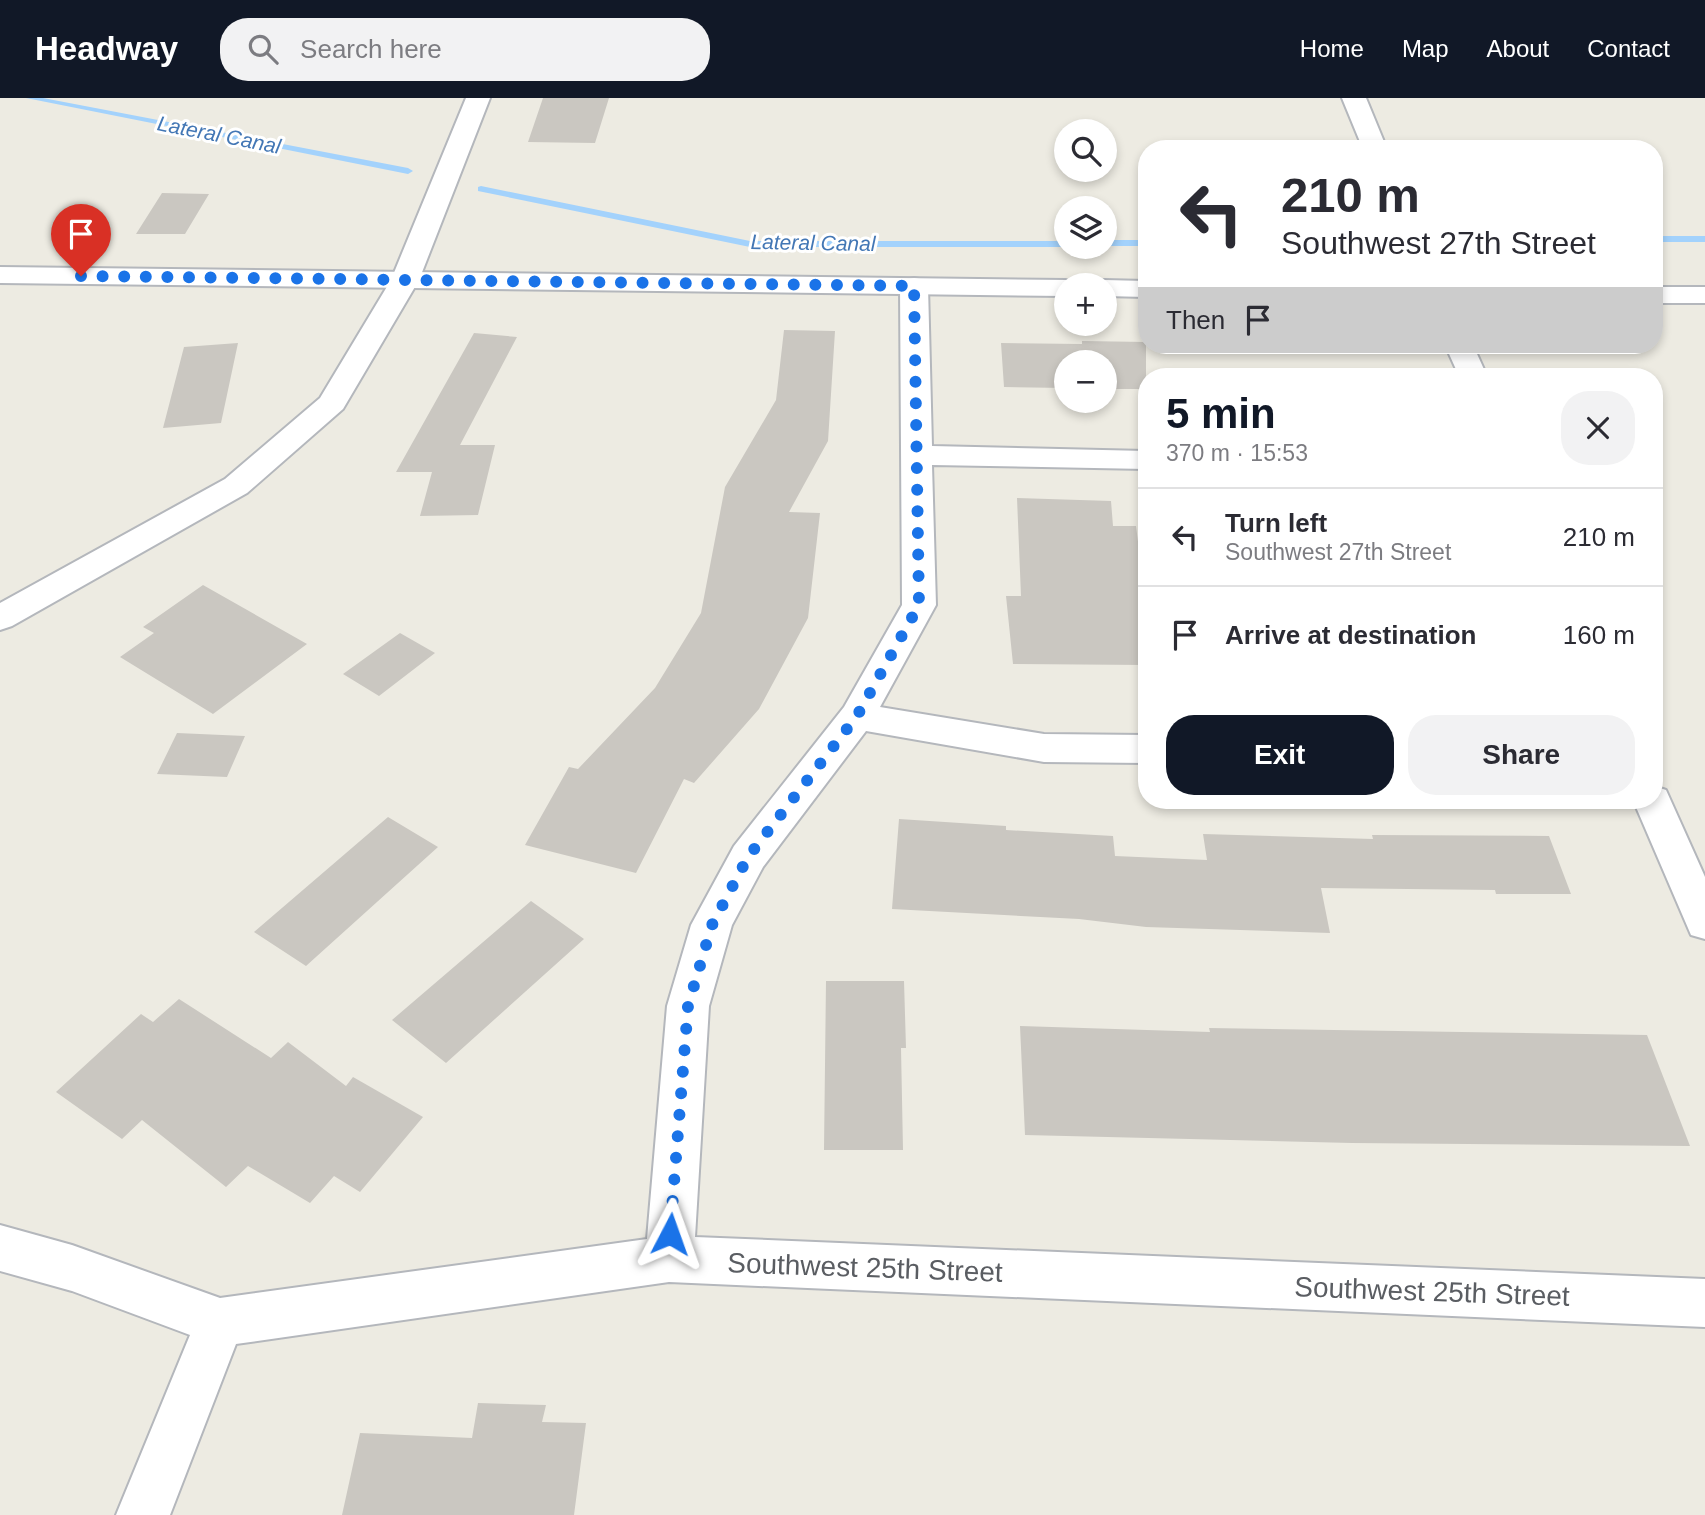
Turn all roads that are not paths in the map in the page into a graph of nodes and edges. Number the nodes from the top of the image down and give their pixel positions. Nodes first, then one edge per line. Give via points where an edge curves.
1 (478, 98) edge
2 (1353, 98) edge
3 (1371, 140) edge
4 (0, 275) edge
5 (405, 280) junction
6 (914, 286) junction
7 (1054, 288) edge
8 (1117, 288) edge
9 (1138, 289) edge
10 (1663, 295) edge
11 (1705, 295) edge
12 (917, 455) junction
13 (1138, 460) edge
14 (0, 618) edge
15 (857, 716) junction
16 (1138, 749) edge
17 (1657, 809) edge
18 (1705, 923) edge
19 (0, 1248) edge
20 (668, 1259) junction
21 (1705, 1303) edge
22 (220, 1322) junction
23 (143, 1515) edge

1 - 5 street
2 - 3 street
4 - 5 street
5 - 6 street
5 - 14 street via 332,403 236,486
6 - 7 street
6 - 12 street
8 - 9 street
10 - 11 street
12 - 13 street
12 - 15 street via 919,605
15 - 16 street via 1044,748
15 - 20 street via 748,857 712,925 688,1006
17 - 18 street
19 - 22 street, Southwest 25th Street via 72,1268
20 - 21 street, Southwest 25th Street
20 - 22 street, Southwest 25th Street
22 - 23 street

